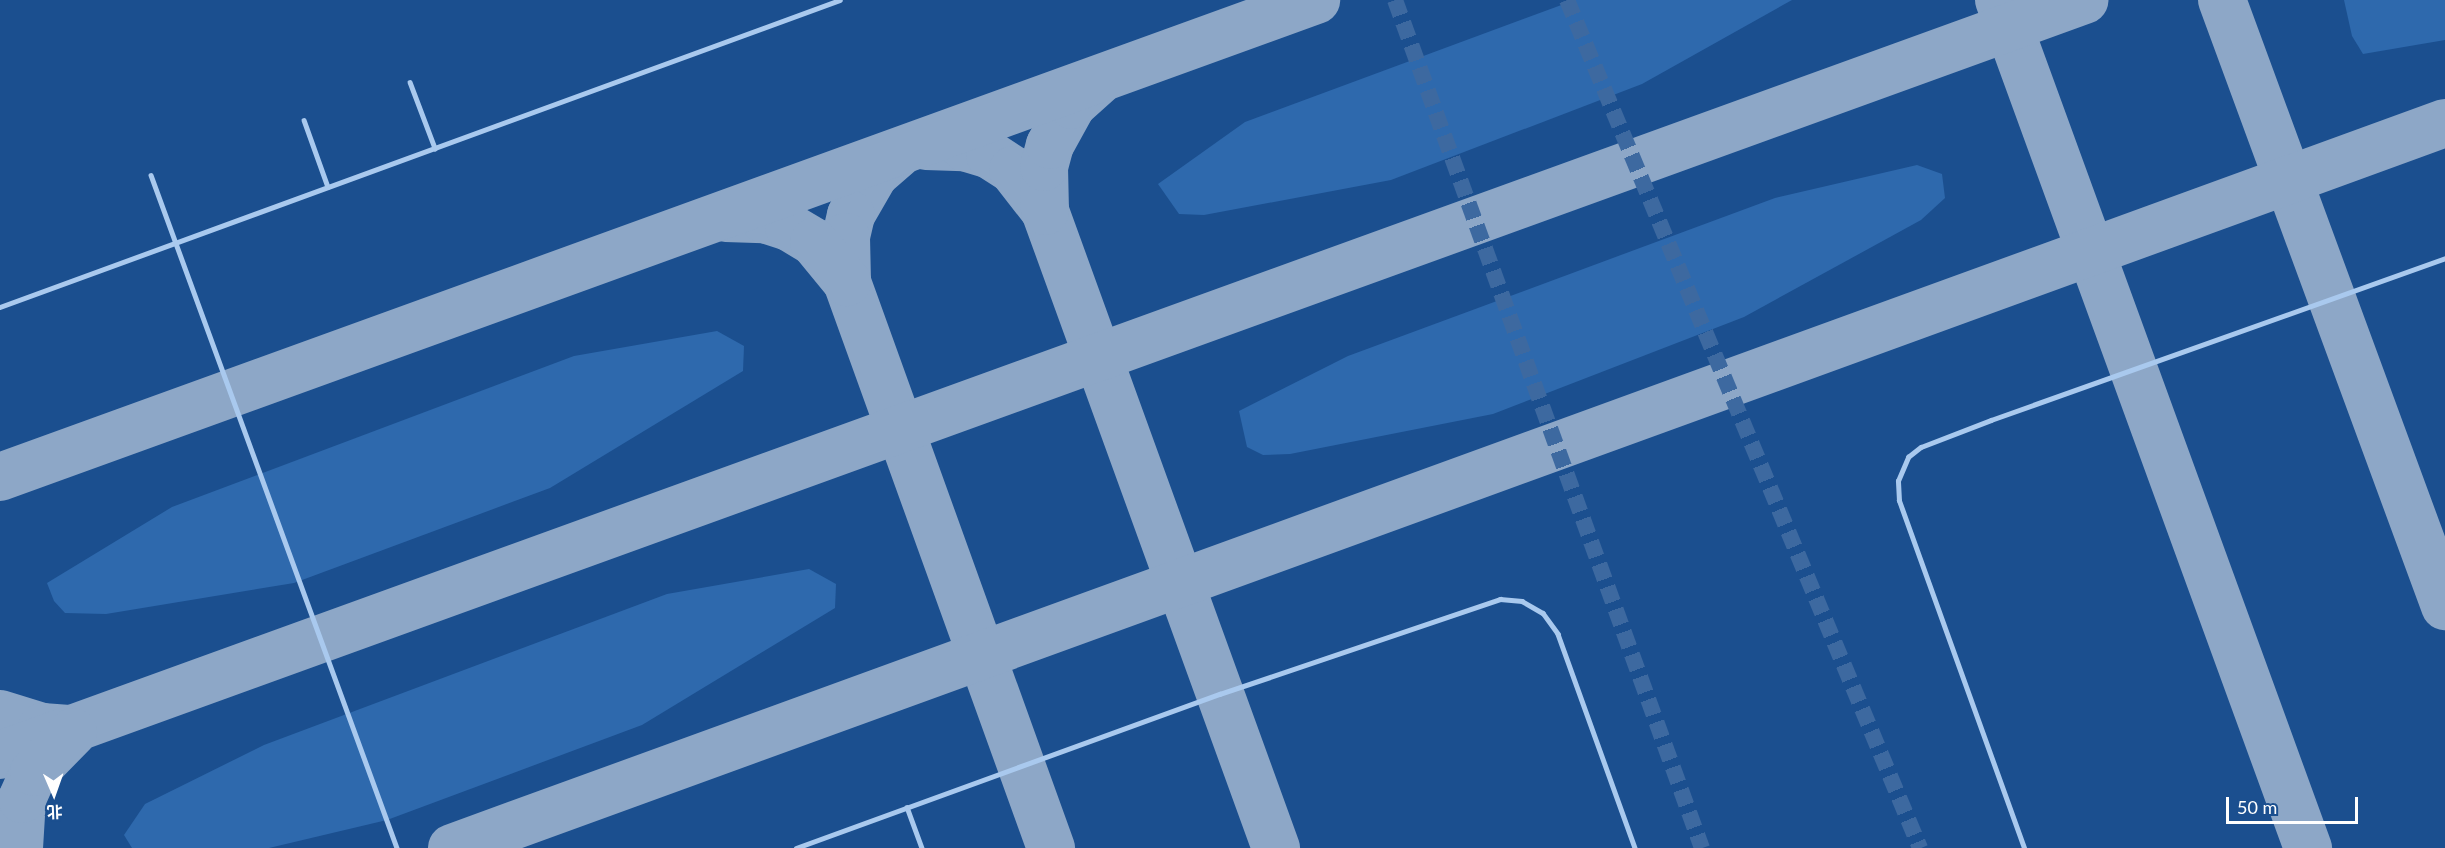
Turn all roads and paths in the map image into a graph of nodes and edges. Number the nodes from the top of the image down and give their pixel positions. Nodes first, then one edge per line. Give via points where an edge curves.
1 (840, 0) edge
2 (410, 82) dead end
3 (304, 120) dead end
4 (435, 148) junction
5 (151, 175) dead end
6 (328, 187) junction
7 (175, 243) junction
8 (2445, 258) edge
9 (0, 307) edge
10 (907, 807) junction
11 (397, 848) edge
12 (796, 848) edge
13 (922, 848) edge
14 (1635, 848) edge
15 (2024, 848) edge

1 - 4 lane
2 - 4 lane
3 - 6 lane
4 - 6 lane
5 - 7 lane
6 - 7 lane
7 - 9 lane
7 - 11 lane
8 - 15 lane via 1991,420 1922,447 1908,457 1898,481 1899,501
10 - 12 lane
10 - 13 lane
10 - 14 lane via 1500,599 1522,600 1543,613 1558,634

